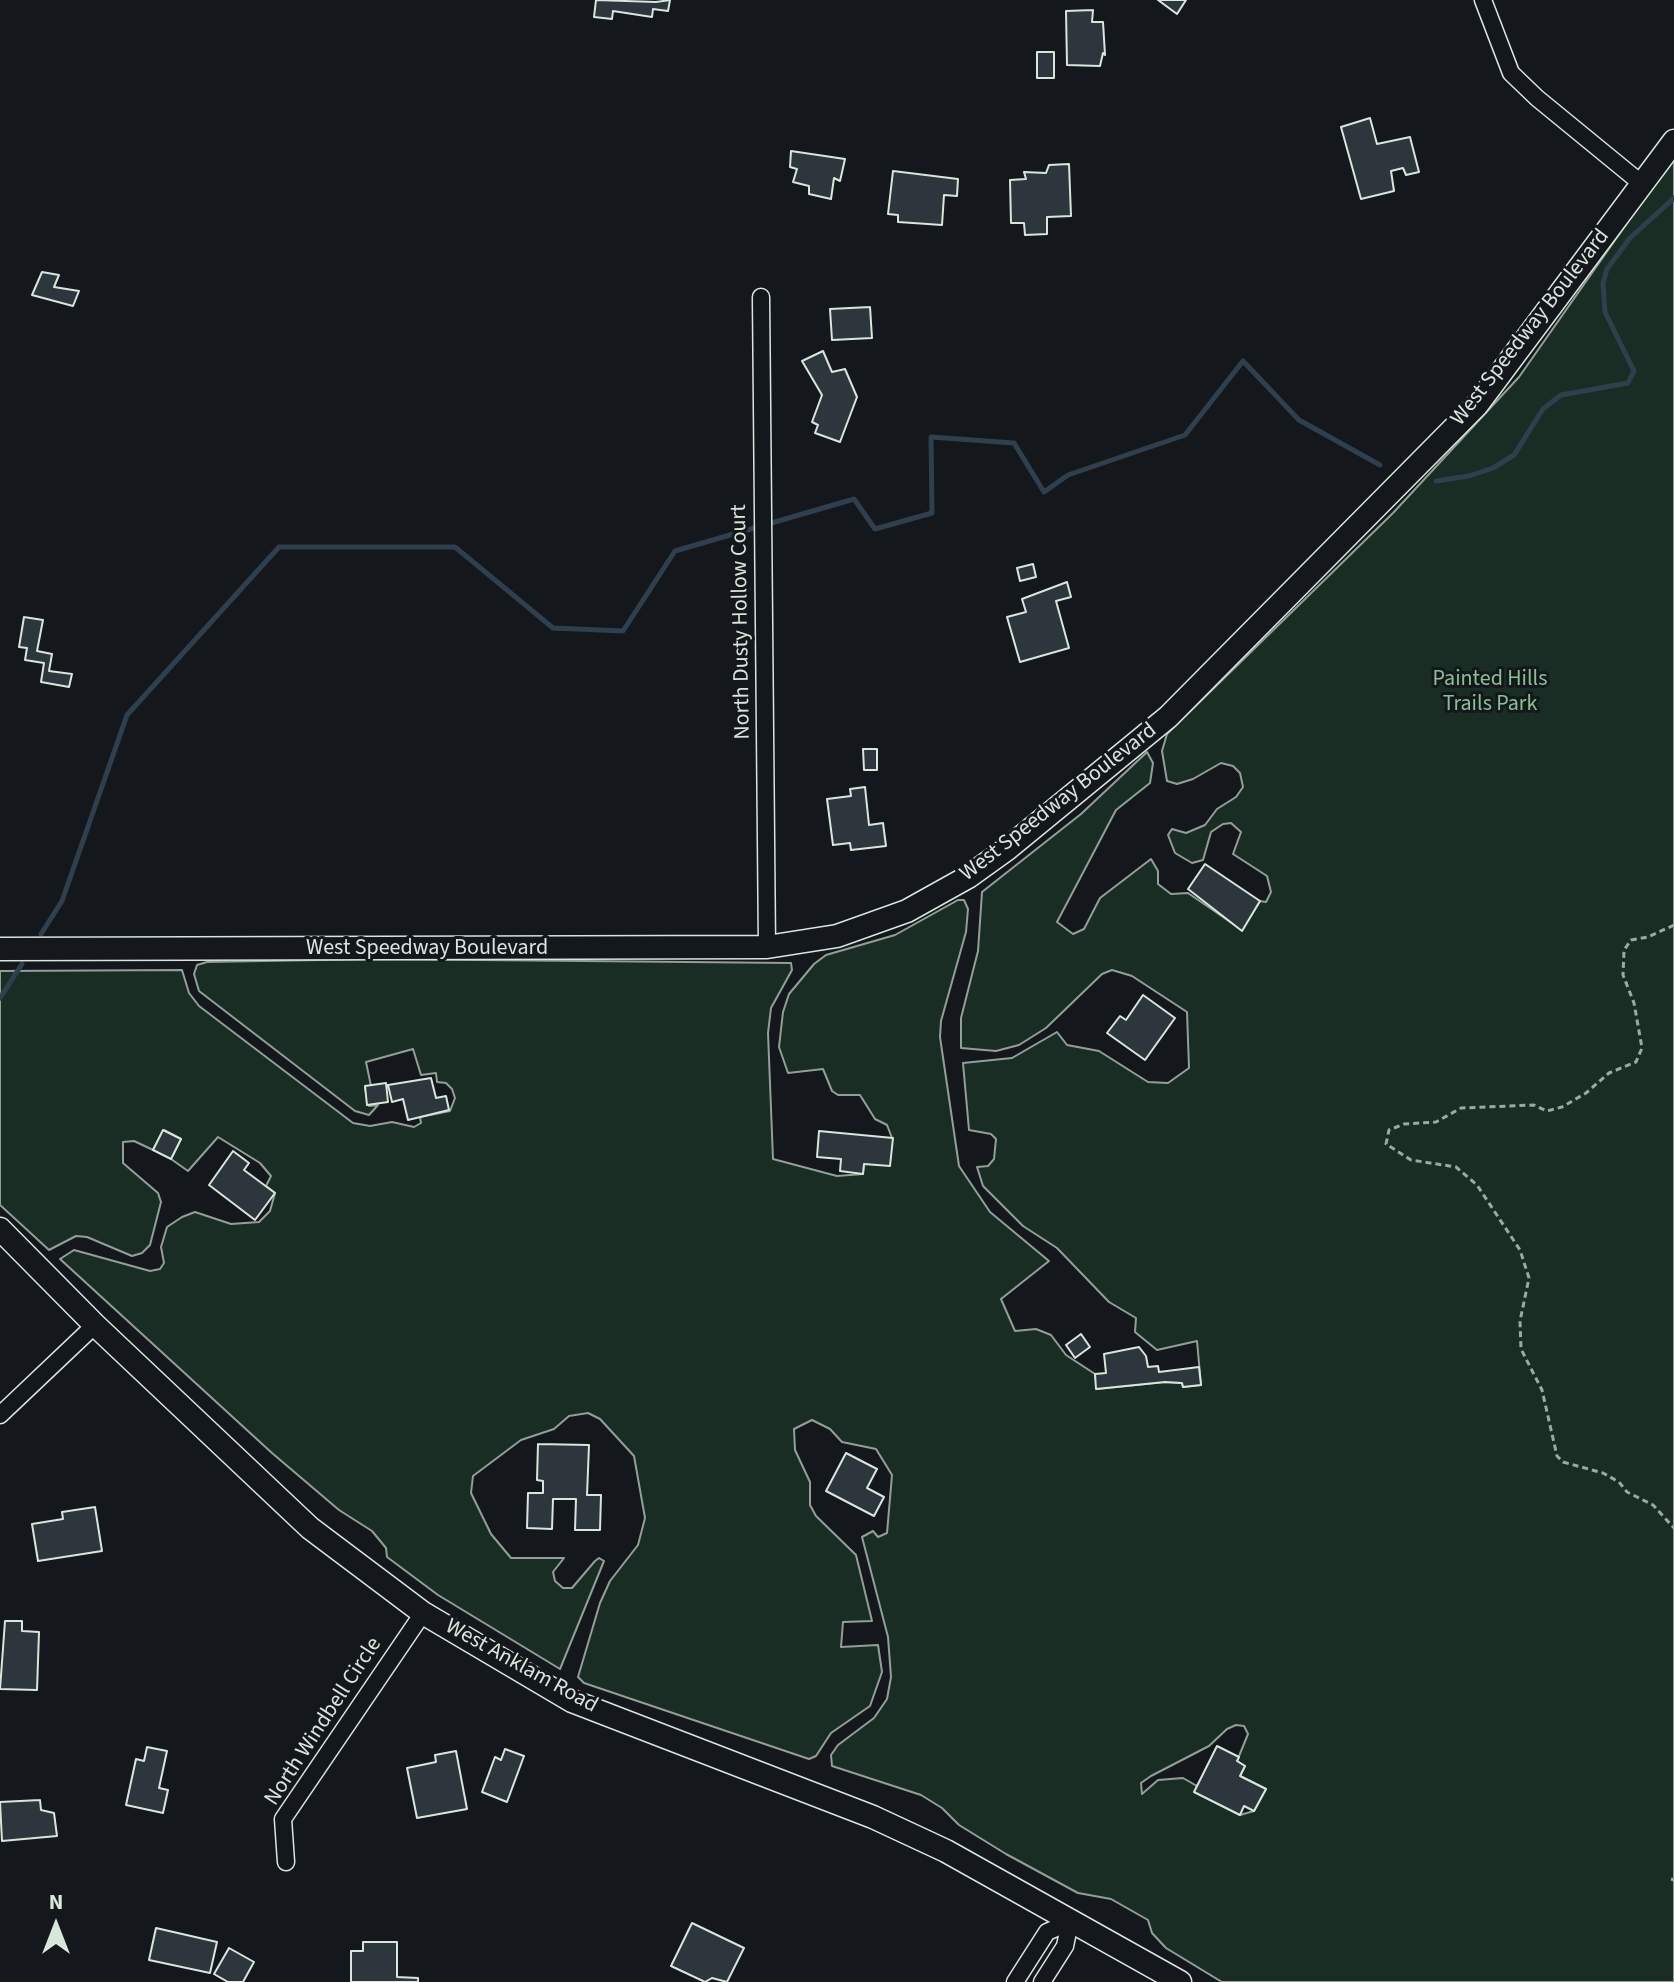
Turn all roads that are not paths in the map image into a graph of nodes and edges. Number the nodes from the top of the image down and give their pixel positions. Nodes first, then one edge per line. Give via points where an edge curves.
1 (1483, 0) edge
2 (1674, 141) edge
3 (1642, 184) junction
4 (761, 297) dead end
5 (767, 947) junction
6 (0, 949) edge
7 (0, 1229) edge
8 (95, 1325) junction
9 (0, 1415) edge
10 (423, 1613) junction
11 (286, 1862) dead end
12 (1070, 1922) junction
13 (1015, 1982) edge
14 (1042, 1982) edge
15 (1180, 1982) edge

1 - 3 street via 1511,73
2 - 3 main road, West Speedway Boulevard
3 - 5 main road, West Speedway Boulevard via 1477,405 1168,717 957,883 876,924 817,941
4 - 5 street, North Dusty Hollow Court
5 - 6 main road, West Speedway Boulevard
7 - 8 main road, West Anklam Road
8 - 9 street
8 - 10 main road, West Anklam Road via 310,1528
10 - 11 street, North Windbell Circle via 283,1819
10 - 12 main road, West Anklam Road via 572,1701 873,1817 946,1851
12 - 13 street via 1047,1932
12 - 14 street via 1065,1946
12 - 15 main road, West Anklam Road

